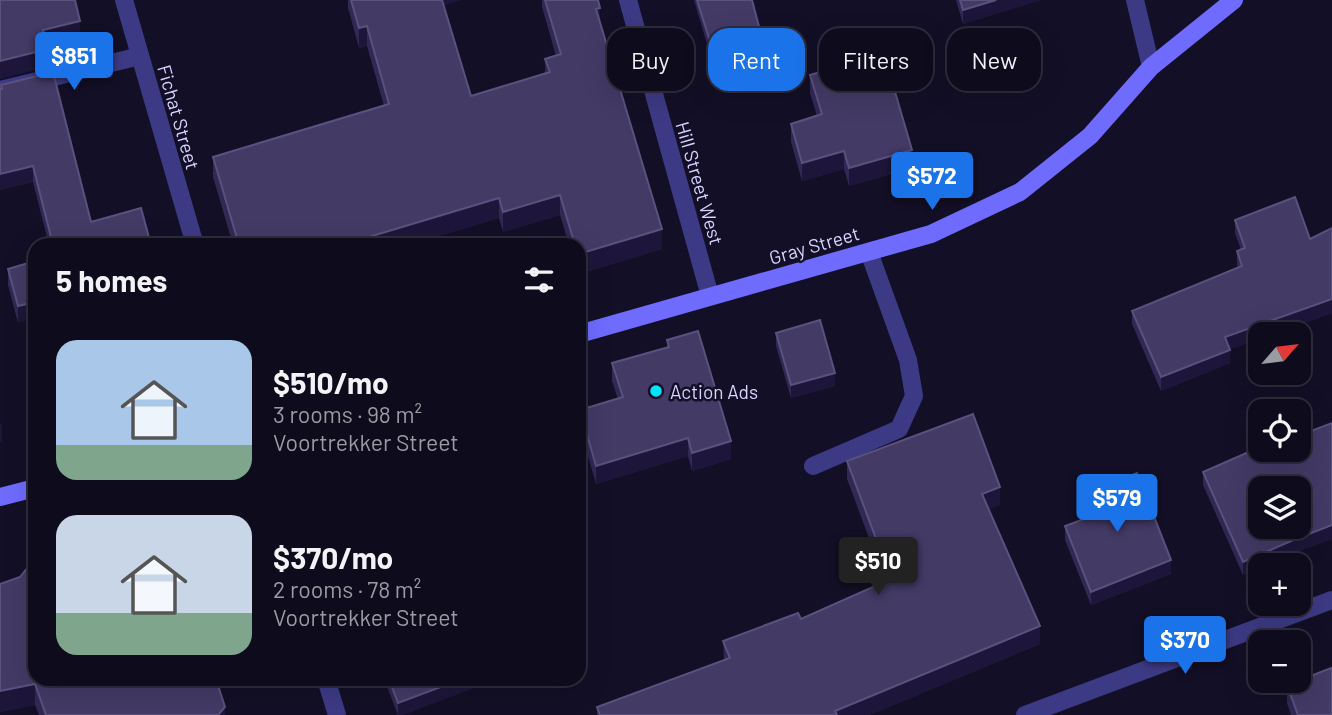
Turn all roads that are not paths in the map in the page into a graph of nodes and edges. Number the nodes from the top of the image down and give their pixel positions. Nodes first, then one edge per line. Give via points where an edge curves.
1 (124, 0) edge
2 (628, 0) edge
3 (1135, 0) edge
4 (1234, 0) edge
5 (140, 56) junction
6 (1151, 67) junction
7 (0, 90) edge
8 (193, 238) edge
9 (869, 252) junction
10 (710, 296) junction
11 (586, 332) edge
12 (813, 466) dead end
13 (28, 490) edge
14 (0, 497) edge
15 (1332, 600) edge
16 (328, 686) edge
17 (337, 715) edge
18 (1025, 715) edge

1 - 5 street, Fichat Street
2 - 10 street, Hill Street West
3 - 6 street
4 - 6 street, Gray Street
5 - 7 street
5 - 8 street, Fichat Street
6 - 9 street, Gray Street via 1090,136 1020,192 931,234
9 - 10 street, Gray Street
9 - 12 street via 908,360 914,396 899,429
10 - 11 street, Gray Street
13 - 14 street
15 - 18 street
16 - 17 street

